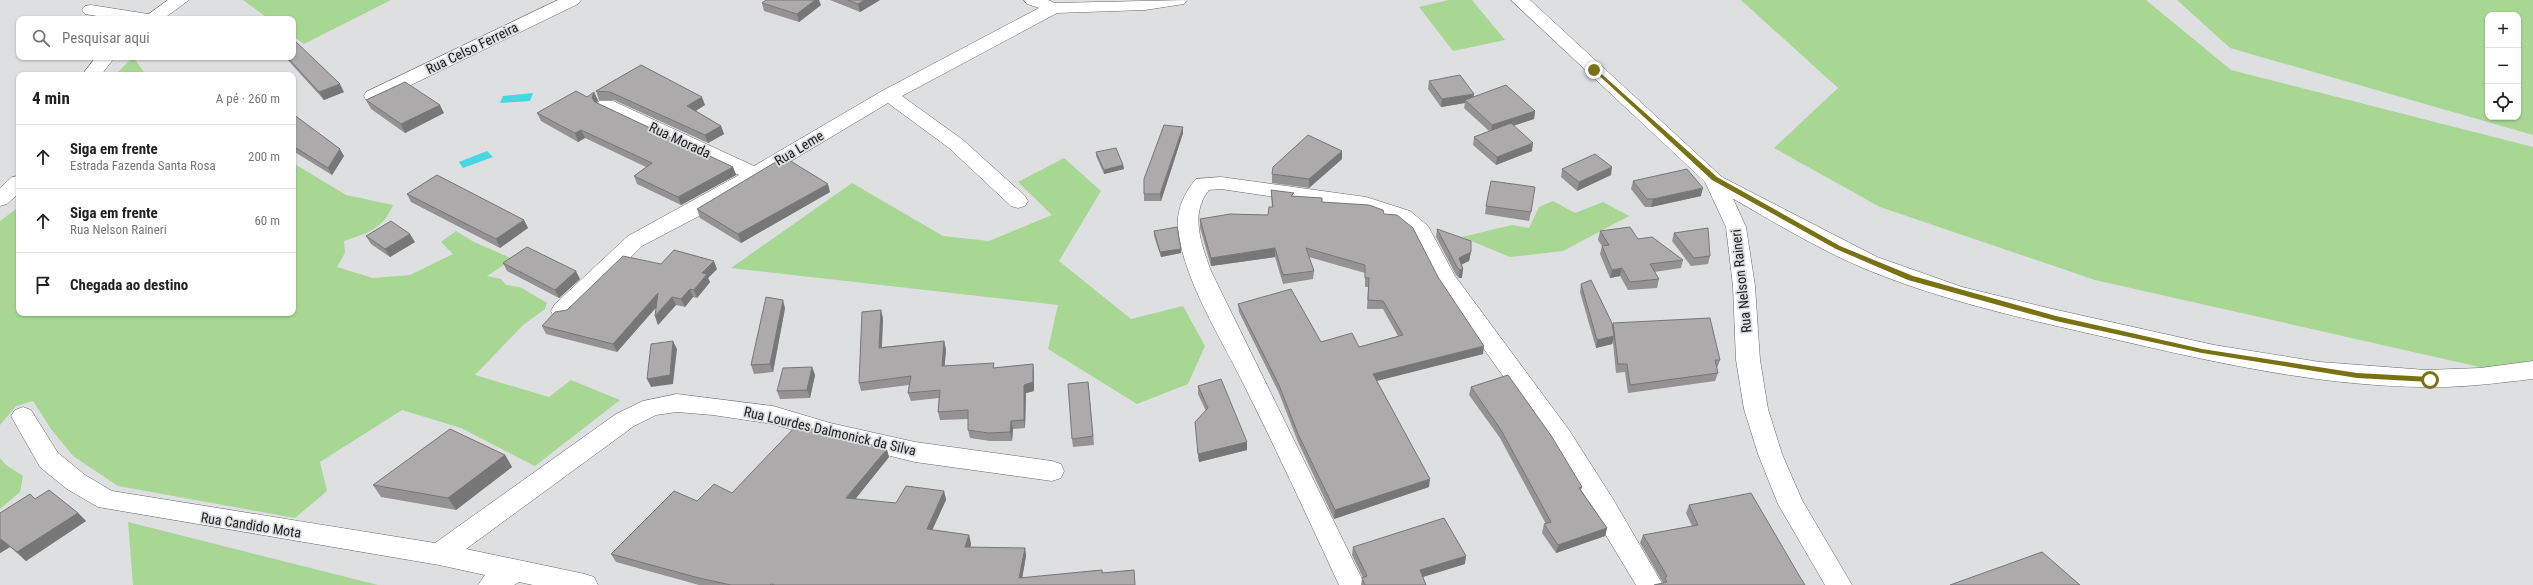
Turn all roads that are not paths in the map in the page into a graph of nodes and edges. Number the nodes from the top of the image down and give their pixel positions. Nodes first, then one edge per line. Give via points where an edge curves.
1 (120, 0) edge
2 (180, 0) edge
3 (572, 0) edge
4 (1033, 0) edge
5 (1178, 0) edge
6 (1520, 0) edge
7 (1053, 8) junction
8 (129, 16) edge
9 (156, 16) edge
10 (104, 60) edge
11 (94, 72) edge
12 (889, 95) junction
13 (373, 96) edge
14 (606, 105) edge
15 (754, 174) junction
16 (1714, 179) junction
17 (16, 185) edge
18 (0, 199) edge
19 (1018, 201) dead end
20 (562, 311) edge
21 (2533, 370) edge
22 (23, 416) dead end
23 (1052, 471) dead end
24 (439, 554) junction
25 (514, 572) junction
26 (491, 585) edge
27 (585, 585) edge
28 (1352, 585) edge
29 (1650, 585) edge
30 (1838, 585) edge

1 - 8 main road via 90,10
2 - 9 main road
3 - 13 main road, Rua Celso Ferreira
4 - 7 main road
5 - 7 main road via 1145,5
6 - 16 main road, Rua Nelson Raineri
7 - 12 main road, Rua Leme
10 - 11 main road
12 - 15 main road, Rua Leme
12 - 19 main road via 956,144
14 - 15 main road, Rua Morada
15 - 20 main road, Rua Leme via 635,241
16 - 21 main road via 1868,262 1910,278 2056,318 2202,351 2357,375 2478,378
16 - 30 main road, Rua Nelson Raineri via 1736,227 1744,286 1748,360 1756,409 1770,454 1791,504
17 - 18 main road
22 - 24 main road, Rua Candido Mota via 49,460 76,482 107,500
23 - 24 main road, Rua Lourdes Dalmonick da Silva via 915,452 830,432 773,415 677,403 651,407 625,420
24 - 25 main road, Rua Candido Mota
25 - 26 main road
25 - 27 main road, Rua Candido Mota
28 - 29 main road via 1308,488 1229,332 1199,263 1188,233 1195,192 1203,184 1221,183 1301,192 1366,204 1403,216 1415,226 1421,232 1446,279 1560,437

